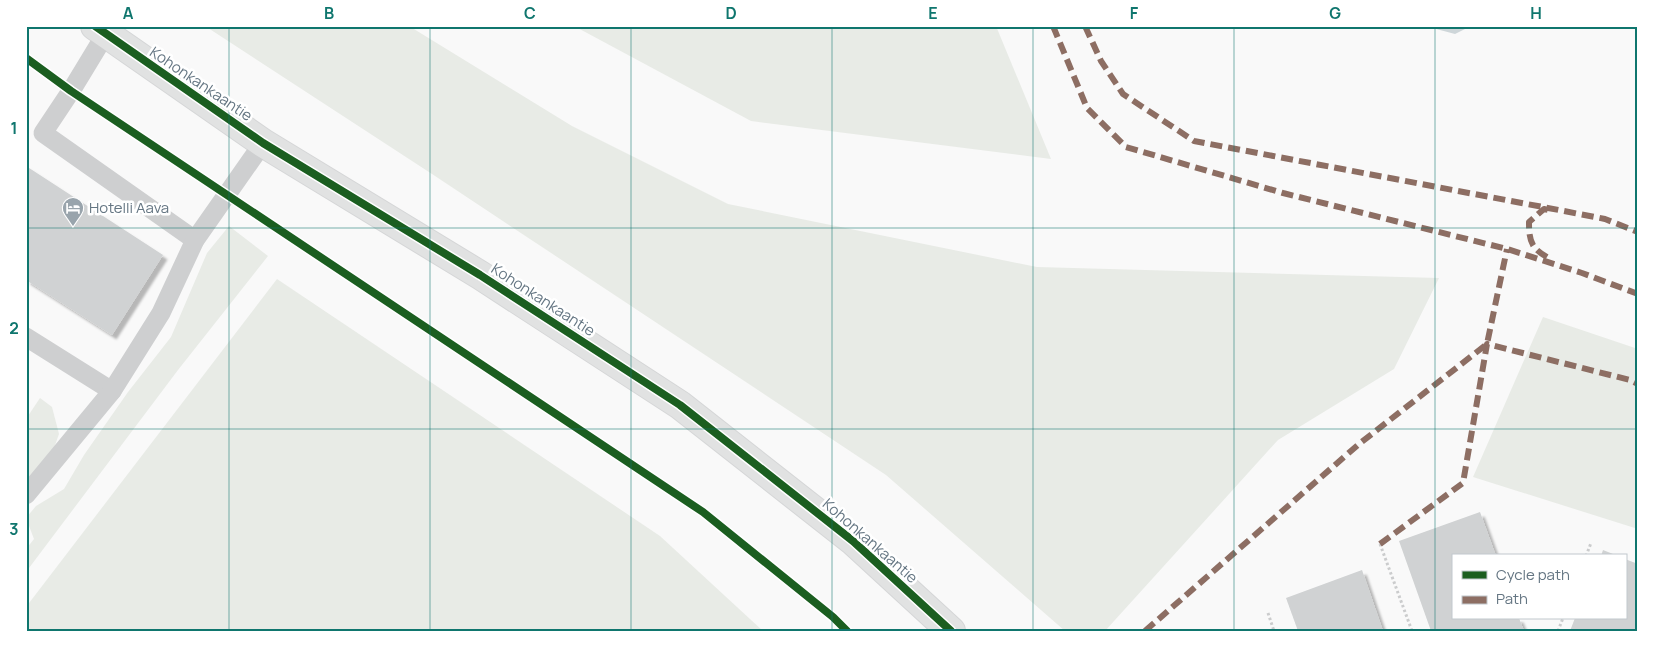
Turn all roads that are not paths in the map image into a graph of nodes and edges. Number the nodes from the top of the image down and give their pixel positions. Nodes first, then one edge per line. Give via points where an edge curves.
1 (100, 30) edge
2 (263, 143) junction
3 (195, 240) junction
4 (26, 336) edge
5 (112, 391) junction
6 (26, 495) edge
7 (952, 631) edge

1 - 2 street, Kohonkankaantie
1 - 3 lane via 71,91 42,134
2 - 3 lane
2 - 7 street, Kohonkankaantie via 480,275 680,405 853,541
3 - 5 lane via 161,313
4 - 5 lane
5 - 6 lane

